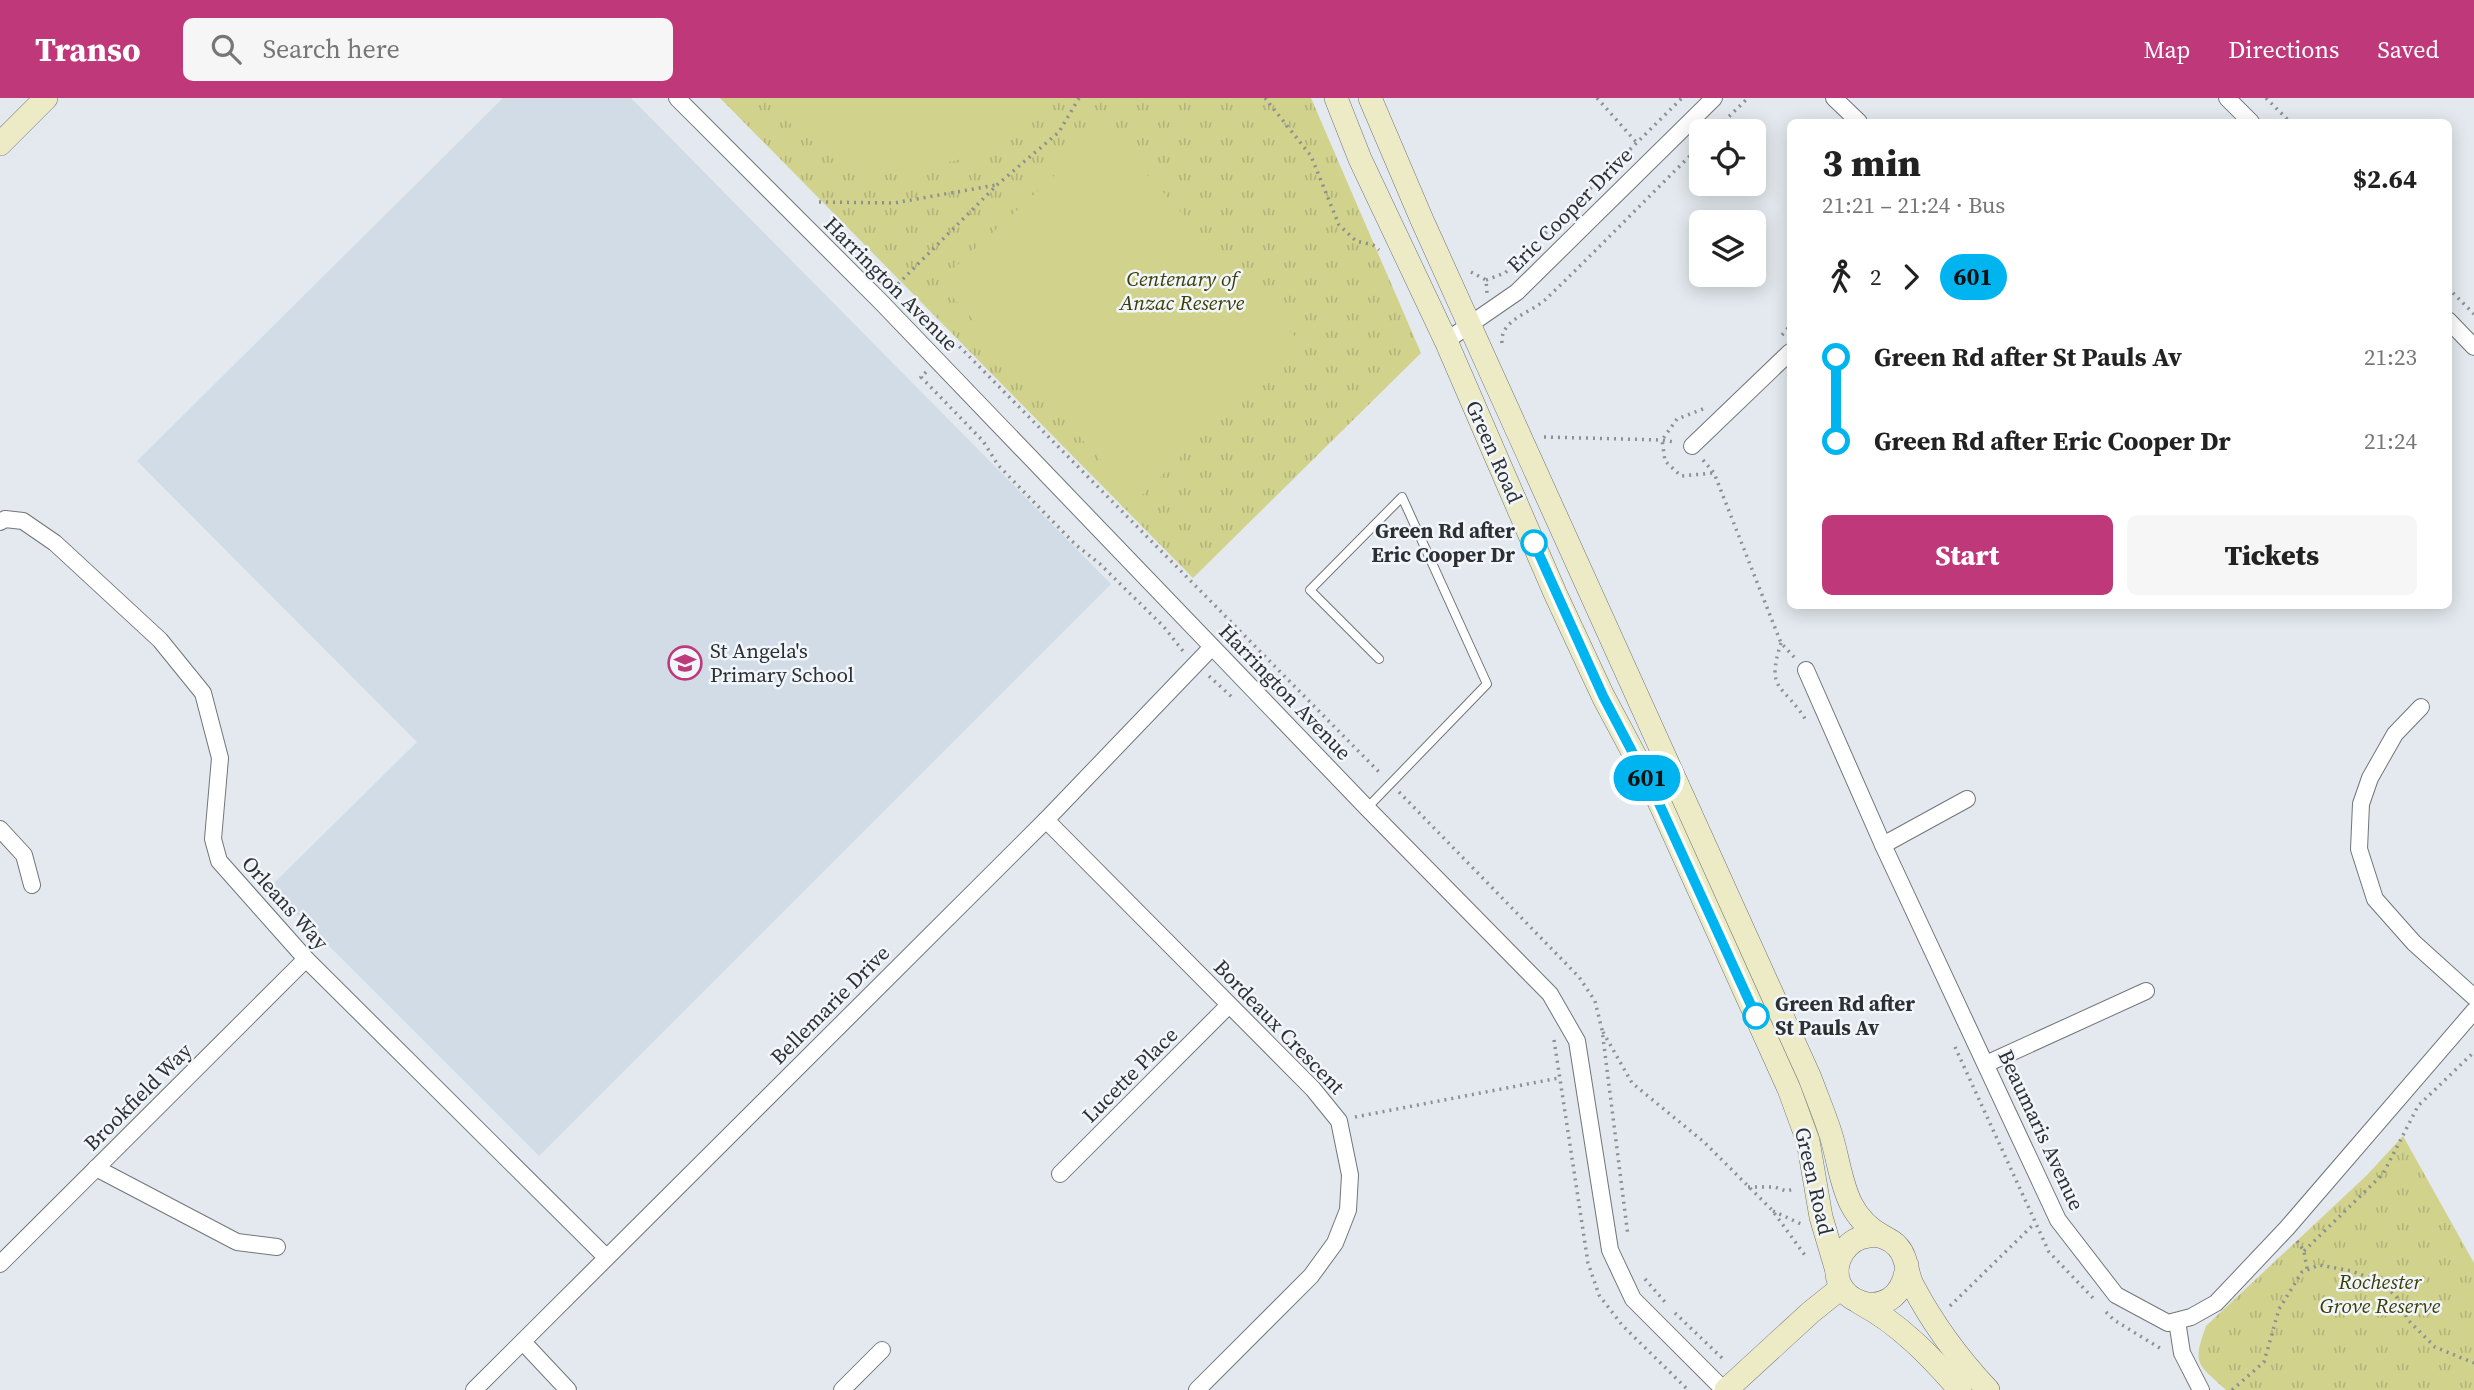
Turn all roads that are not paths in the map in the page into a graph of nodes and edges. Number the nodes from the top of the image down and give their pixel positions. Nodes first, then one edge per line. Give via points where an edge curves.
1 (46, 98) edge
2 (677, 98) edge
3 (1336, 98) edge
4 (1370, 98) edge
5 (1714, 98) edge
6 (1834, 98) edge
7 (2227, 98) edge
8 (1856, 119) edge
9 (2248, 119) edge
10 (0, 144) edge
11 (2452, 324) edge
12 (1470, 326) junction
13 (1446, 341) junction
14 (2474, 347) edge
15 (1787, 355) edge
16 (1692, 446) road end
17 (0, 522) edge
18 (1212, 647) junction
19 (1380, 659) dead end
20 (1806, 670) road end
21 (2421, 706) dead end
22 (1967, 799) dead end
23 (1367, 808) junction
24 (1046, 820) junction
25 (0, 829) edge
26 (1883, 845) junction
27 (32, 885) dead end
28 (306, 959) junction
29 (2147, 991) dead end
30 (2474, 997) edge
31 (1229, 1005) junction
32 (2474, 1011) edge
33 (1986, 1063) junction
34 (96, 1168) junction
35 (1060, 1174) dead end
36 (1884, 1237) junction
37 (276, 1247) dead end
38 (606, 1257) junction
39 (0, 1264) edge
40 (1906, 1265) junction
41 (1839, 1280) junction
42 (1860, 1303) junction
43 (2177, 1321) junction
44 (523, 1342) junction
45 (882, 1350) dead end
46 (474, 1390) edge
47 (568, 1390) edge
48 (842, 1390) edge
49 (1197, 1390) edge
50 (1725, 1390) edge
51 (1960, 1390) edge
52 (1988, 1390) edge
53 (2201, 1390) edge

1 - 10 main road
2 - 18 street, Harrington Avenue via 881,302
3 - 13 main road, Green Road
4 - 12 main road, Green Road
5 - 12 street, Eric Cooper Drive via 1517,292
6 - 8 street
7 - 9 street
11 - 14 street
12 - 13 street, Eric Cooper Drive
12 - 36 main road, Green Road via 1810,1078 1850,1205 1869,1229
13 - 41 main road, Green Road via 1555,593 1657,799 1789,1088 1808,1141 1821,1217
15 - 16 street
17 - 28 street, Orleans Way via 23,521 55,543 160,640 203,693 220,758 213,838 219,861
18 - 23 street, Harrington Avenue
18 - 24 street, Bellemarie Drive
19 - 23 lane via 1310,590 1402,497 1487,684
20 - 26 street, Beaumaris Avenue
21 - 30 street via 2395,734 2370,778 2361,804 2359,849 2375,898 2414,943
22 - 26 street
23 - 50 street, Harrington Avenue via 1550,994 1577,1041 1610,1250 1633,1299
24 - 31 street, Bordeaux Crescent
24 - 38 street, Bellemarie Drive
25 - 27 street via 24,855
26 - 33 street, Beaumaris Avenue
28 - 34 street, Brookfield Way
28 - 38 street, Orleans Way
29 - 33 street
31 - 35 street, Lucette Place
31 - 49 street, Bordeaux Crescent via 1339,1121 1350,1175 1348,1210 1335,1243 1311,1276
32 - 43 street via 2287,1228 2216,1303
33 - 43 street, Beaumaris Avenue via 2058,1220 2116,1295 2168,1323
34 - 37 street via 237,1242
34 - 39 street, Brookfield Way
36 - 40 main road via 1904,1255
36 - 41 main road via 1870,1235 1846,1247 1839,1258
38 - 44 street, Bellemarie Drive
40 - 42 main road via 1898,1293 1881,1303
40 - 52 main road via 1911,1283 1938,1328
41 - 42 main road
41 - 50 main road via 1811,1312
42 - 51 main road via 1919,1345
43 - 53 street via 2181,1350
44 - 46 street, Bellemarie Drive
44 - 47 street
45 - 48 street

